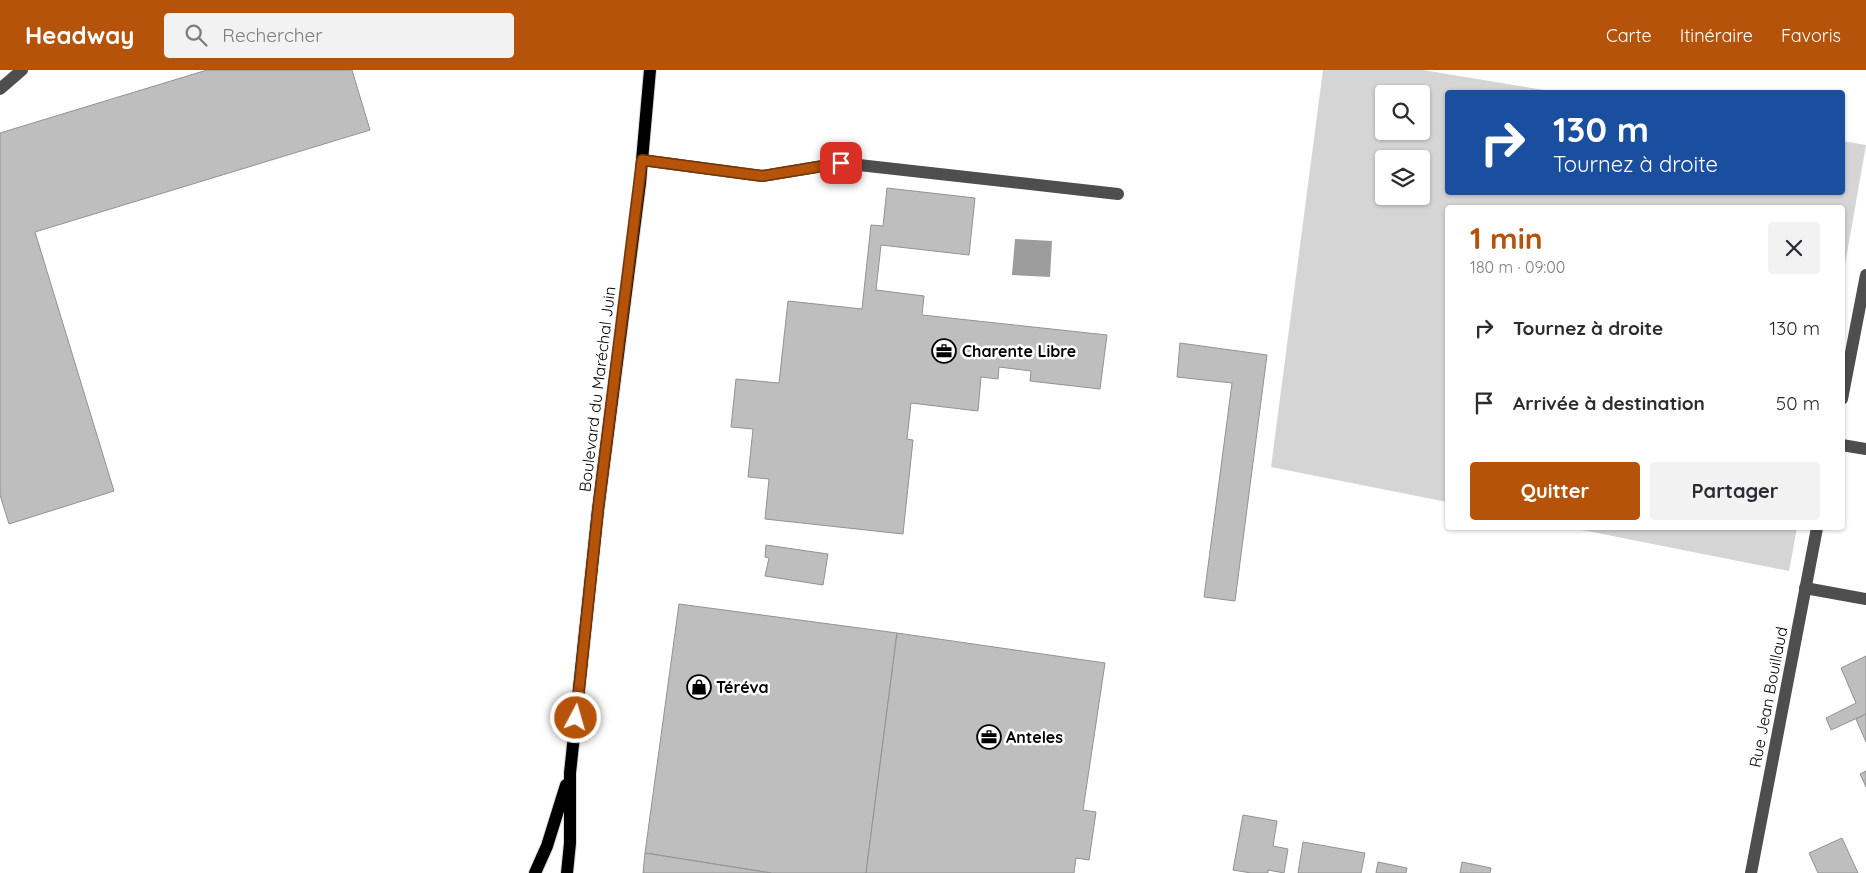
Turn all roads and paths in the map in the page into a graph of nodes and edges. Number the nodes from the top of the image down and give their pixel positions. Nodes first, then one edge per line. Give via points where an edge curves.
1 (22, 70) edge
2 (650, 70) edge
3 (0, 89) edge
4 (642, 160) junction
5 (1118, 194) dead end
6 (1866, 275) edge
7 (1845, 384) edge
8 (1845, 446) edge
9 (1866, 449) edge
10 (1817, 530) edge
11 (1805, 588) junction
12 (1866, 599) edge
13 (570, 773) junction
14 (535, 873) edge
15 (567, 873) edge
16 (1751, 873) edge

1 - 3 street
2 - 4 main road, Boulevard du Maréchal Juin
4 - 5 street via 762,176 841,163
4 - 13 main road, Boulevard du Maréchal Juin via 598,510
6 - 7 street
8 - 9 street
10 - 11 street, Rue Jean Bouillaud
11 - 12 street
11 - 16 street, Rue Jean Bouillaud
13 - 14 main road, Boulevard du Maréchal Juin
13 - 15 main road, Boulevard du Maréchal Juin

